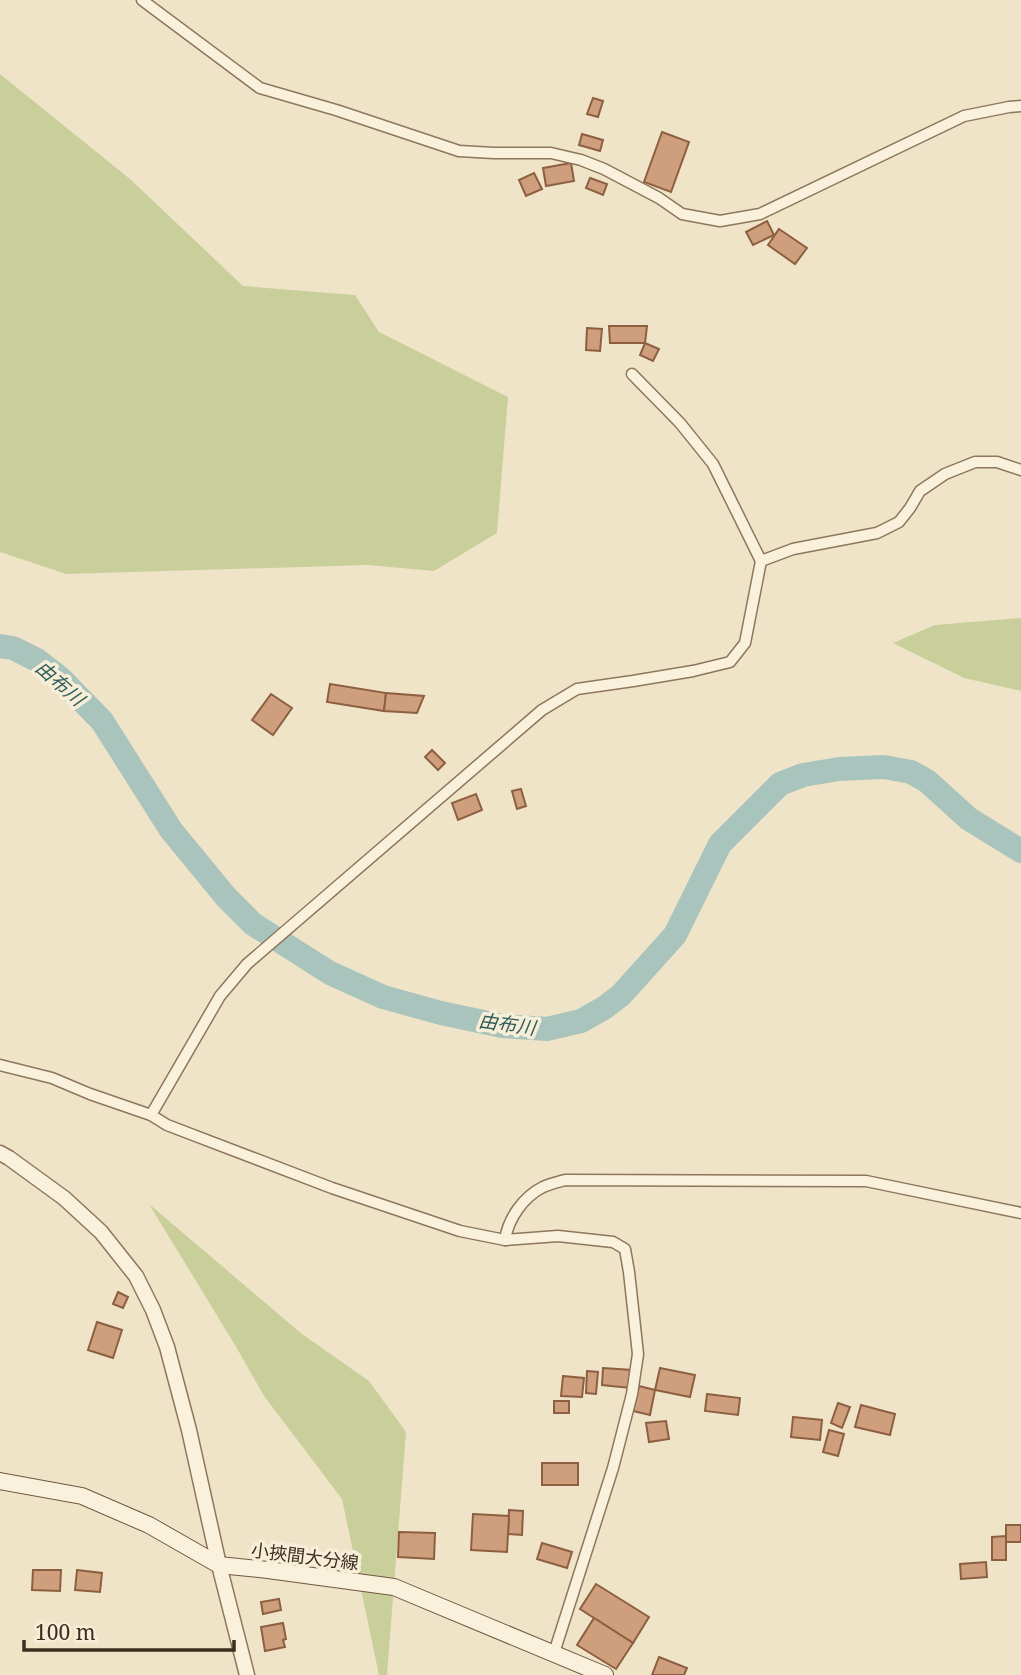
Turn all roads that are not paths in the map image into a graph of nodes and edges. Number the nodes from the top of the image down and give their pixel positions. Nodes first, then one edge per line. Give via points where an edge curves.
1 (142, 0) edge
2 (1021, 106) edge
3 (632, 374) dead end
4 (1021, 470) edge
5 (761, 561) junction
6 (0, 1065) edge
7 (151, 1115) junction
8 (0, 1153) edge
9 (1021, 1213) edge
10 (505, 1240) junction
11 (0, 1481) edge
12 (219, 1565) junction
13 (554, 1653) junction
14 (247, 1675) edge
15 (605, 1675) edge

1 - 2 street via 260,88 459,151 551,153 580,160 682,214 720,221 761,214 964,116
3 - 5 street via 713,464
4 - 5 street via 975,461 920,491 899,522 877,533 793,549
5 - 7 street via 745,643 730,662 577,689 542,710 247,964 220,996
6 - 7 street via 52,1078
7 - 10 street via 332,1188 460,1231
8 - 12 street via 64,1198 101,1232 136,1276 167,1347
9 - 10 street via 866,1181 565,1180 542,1188 521,1203
10 - 13 street via 558,1236 614,1242 625,1249 629,1272 638,1354 632,1394
11 - 12 main road, 小挾間大分線 via 82,1496 149,1525
12 - 13 main road, 小挾間大分線 via 394,1587
12 - 14 street
13 - 15 main road, 小挾間大分線

